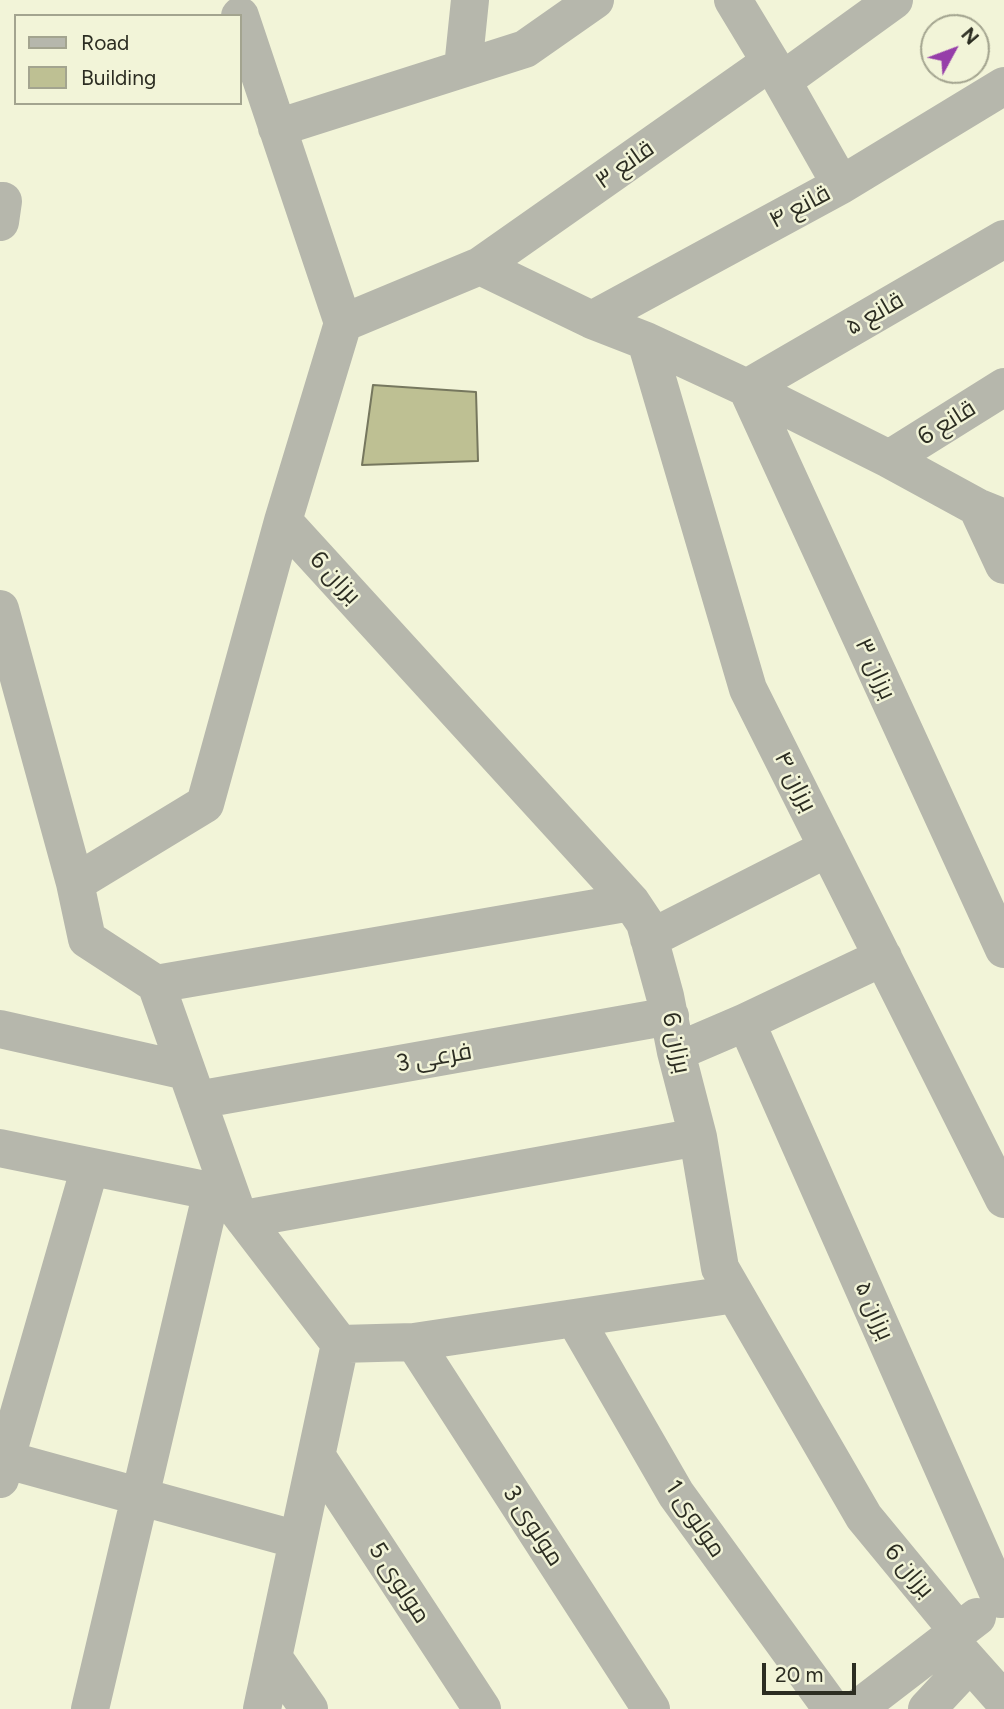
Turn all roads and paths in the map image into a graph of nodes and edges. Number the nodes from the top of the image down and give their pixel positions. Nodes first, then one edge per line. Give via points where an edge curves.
1 (470, 0) edge
2 (595, 0) edge
3 (733, 0) edge
4 (894, 0) edge
5 (560, 12) edge
6 (242, 32) edge
7 (463, 68) junction
8 (776, 72) junction
9 (1004, 86) edge
10 (277, 128) junction
11 (841, 185) junction
12 (0, 201) edge
13 (0, 222) edge
14 (1004, 239) edge
15 (480, 266) junction
16 (592, 320) junction
17 (343, 323) junction
18 (646, 341) junction
19 (1004, 387) edge
20 (747, 388) junction
21 (889, 459) junction
22 (995, 512) edge
23 (283, 521) junction
24 (1004, 565) edge
25 (0, 608) edge
26 (828, 848) junction
27 (75, 883) junction
28 (631, 902) junction
29 (649, 939) junction
30 (1004, 949) edge
31 (883, 957) junction
32 (156, 984) junction
33 (746, 1022) junction
34 (0, 1029) edge
35 (673, 1034) junction
36 (192, 1085) junction
37 (698, 1136) junction
38 (0, 1148) edge
39 (90, 1167) junction
40 (1004, 1199) edge
41 (230, 1206) junction
42 (735, 1294) junction
43 (575, 1318) junction
44 (414, 1342) junction
45 (340, 1344) junction
46 (317, 1457) junction
47 (2, 1466) edge
48 (140, 1497) junction
49 (298, 1540) junction
50 (1002, 1598) edge
51 (959, 1644) junction
52 (274, 1657) junction
53 (1004, 1701) edge
54 (90, 1709) edge
55 (262, 1709) edge
56 (309, 1709) edge
57 (482, 1709) edge
58 (651, 1709) edge
59 (832, 1709) edge
60 (857, 1709) edge
61 (927, 1709) edge

1 - 7 street
2 - 5 street
3 - 8 street
4 - 8 street, قانع ۳
5 - 7 street via 525,49
6 - 10 street
7 - 10 street
8 - 11 street
8 - 15 street, قانع ۳
9 - 11 street, قانع ۴
10 - 17 street
11 - 16 street, قانع ۴
12 - 13 street
14 - 20 street, قانع ۵
15 - 16 street
15 - 17 street, قانع ۳
16 - 18 street
17 - 23 street
18 - 20 street
18 - 26 street, برزان ۴ via 748,689
19 - 21 street, قانع 6
20 - 21 street
20 - 30 street, برزان ۳
21 - 22 street
22 - 24 street
23 - 27 street via 205,804
23 - 28 street, برزان 6
25 - 27 street
26 - 29 street
26 - 31 street, برزان ۴
27 - 32 street via 87,939
28 - 29 street, برزان 6
28 - 32 street
29 - 35 street, برزان 6
31 - 33 street, فرعی 3
31 - 40 street, برزان ۴
32 - 36 street
33 - 35 street, فرعی 3
33 - 50 street, برزان ۵
34 - 36 street
35 - 36 street, فرعی 3
35 - 37 street, برزان 6
36 - 41 street
37 - 41 street
37 - 42 street, برزان 6 via 719,1268
38 - 39 street
39 - 41 street
39 - 47 street
41 - 45 street
41 - 48 street
42 - 43 street
42 - 51 street, برزان 6 via 864,1517
43 - 44 street
43 - 59 street, مولوی 1 via 676,1494
44 - 45 street
44 - 58 street, مولوی 3
45 - 46 street
46 - 49 street
46 - 57 street, مولوی 5
47 - 48 street
48 - 49 street
48 - 54 street
49 - 52 street
50 - 51 street
51 - 53 street, برزان 6
51 - 60 street
51 - 61 street
52 - 55 street
52 - 56 street

